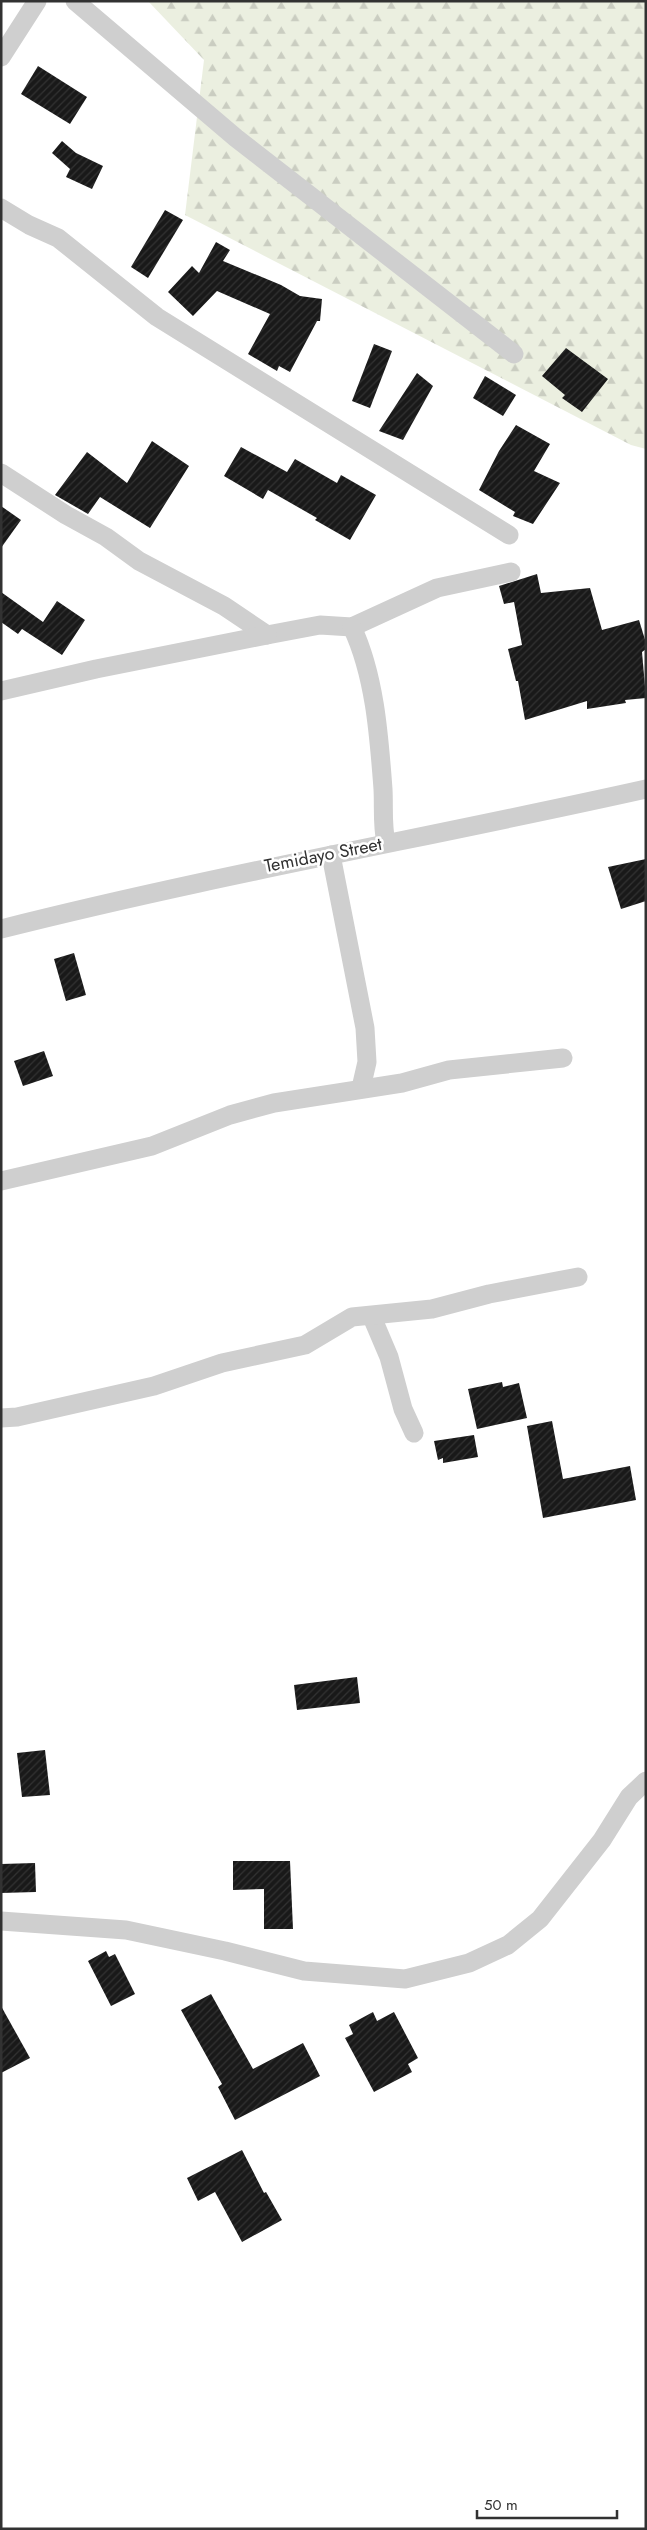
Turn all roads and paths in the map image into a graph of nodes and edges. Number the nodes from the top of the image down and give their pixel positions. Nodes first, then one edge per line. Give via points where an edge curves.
1 (37, 1) edge
2 (75, 1) edge
3 (1, 57) edge
4 (1, 208) edge
5 (514, 354) dead end
6 (1, 473) edge
7 (509, 535) dead end
8 (511, 572) dead end
9 (352, 627) junction
10 (267, 635) junction
11 (1, 692) edge
12 (646, 789) edge
13 (386, 842) junction
14 (331, 855) junction
15 (1, 929) edge
16 (563, 1058) dead end
17 (361, 1088) junction
18 (1, 1181) edge
19 (578, 1277) dead end
20 (372, 1317) junction
21 (1, 1418) edge
22 (414, 1433) dead end
23 (646, 1781) edge
24 (1, 1921) edge

1 - 3 street
2 - 5 street via 236,138
4 - 7 street via 58,238 157,317
6 - 10 street via 139,560 224,606
8 - 9 street via 437,588
9 - 10 street via 320,625
9 - 13 street via 365,660 380,749 384,801 382,823
10 - 11 street via 96,669
12 - 13 street, Temidayo Street via 473,827
13 - 14 street, Temidayo Street
14 - 15 street, Temidayo Street
14 - 17 street via 365,1028 367,1062
16 - 17 street via 449,1070 402,1083
17 - 18 street via 230,1115 152,1146
19 - 20 street via 432,1309
20 - 21 street via 352,1317 305,1345 222,1363 154,1386
20 - 22 street
23 - 24 street via 629,1797 602,1840 540,1919 508,1945 469,1963 405,1979 304,1971 126,1930

